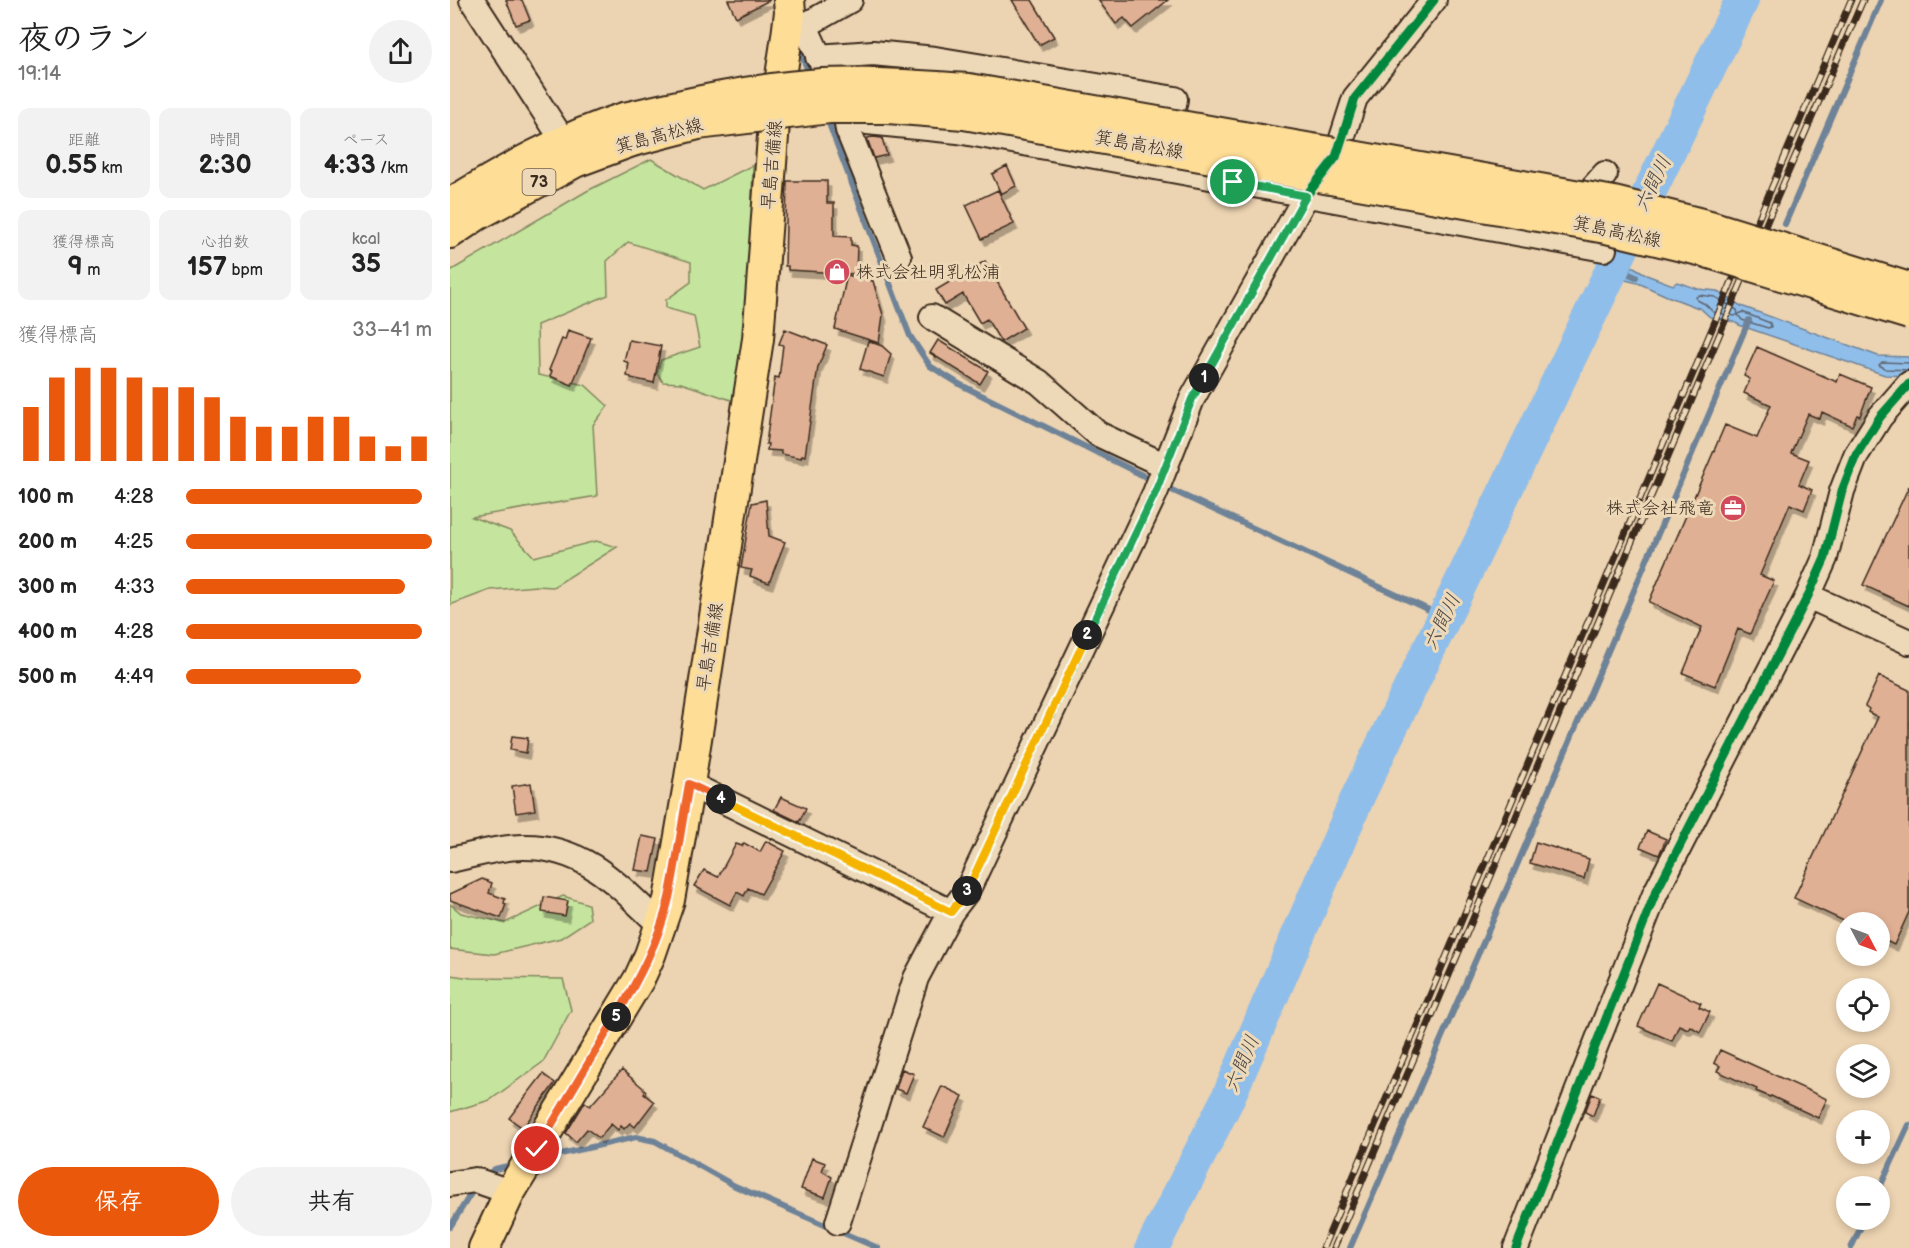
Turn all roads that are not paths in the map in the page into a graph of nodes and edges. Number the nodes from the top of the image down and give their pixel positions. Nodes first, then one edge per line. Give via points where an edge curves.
1 (472, 0) edge
2 (789, 0) edge
3 (850, 0) edge
4 (1434, 0) edge
5 (796, 31) junction
6 (818, 57) junction
7 (845, 113) junction
8 (628, 130) junction
9 (564, 142) junction
10 (1160, 169) junction
11 (1605, 174) dead end
12 (1306, 196) junction
13 (450, 204) edge
14 (450, 233) edge
15 (1548, 238) junction
16 (1604, 249) dead end
17 (899, 257) dead end
18 (1909, 288) edge
19 (1909, 314) edge
20 (932, 317) dead end
21 (1909, 384) edge
22 (1160, 479) junction
23 (1808, 596) junction
24 (1909, 642) edge
25 (689, 784) junction
26 (450, 860) edge
27 (951, 912) junction
28 (660, 925) junction
29 (506, 1176) junction
30 (450, 1184) edge
31 (838, 1222) dead end
32 (483, 1248) edge
33 (1516, 1248) edge

1 - 9 street
2 - 5 main road, 早島吉備線
3 - 5 street
4 - 12 street via 1355,98 1336,157
5 - 6 street
5 - 25 main road, 早島吉備線 via 774,123 758,339
6 - 7 street
6 - 10 street via 873,53 935,59 1175,99
7 - 10 street via 867,122 958,131
7 - 17 street via 848,130
8 - 9 main road, 箕島高松線 / 73 via 600,126
8 - 14 main road, 箕島高松線 / 73
8 - 18 main road, 箕島高松線 / 73, bridge via 694,102 754,91 822,84 969,89 1614,202 1710,226
8 - 19 main road, 箕島高松線 / 73, bridge via 829,108 964,114 1606,228 1703,251
9 - 13 main road, 箕島高松線 / 73
10 - 12 street
11 - 15 street
12 - 15 street
12 - 22 street via 1192,399
15 - 16 street
20 - 22 street via 1038,382 1098,434
21 - 23 street via 1880,417 1856,455 1842,491 1825,558
22 - 27 street via 966,891
23 - 24 street
23 - 33 street via 1655,894
25 - 27 street
25 - 28 main road, 早島吉備線 via 669,900
26 - 28 street via 522,847 552,848 575,855 595,867
27 - 31 street via 916,978
28 - 29 main road, 早島吉備線 via 639,979
29 - 30 street
29 - 32 main road, 早島吉備線

